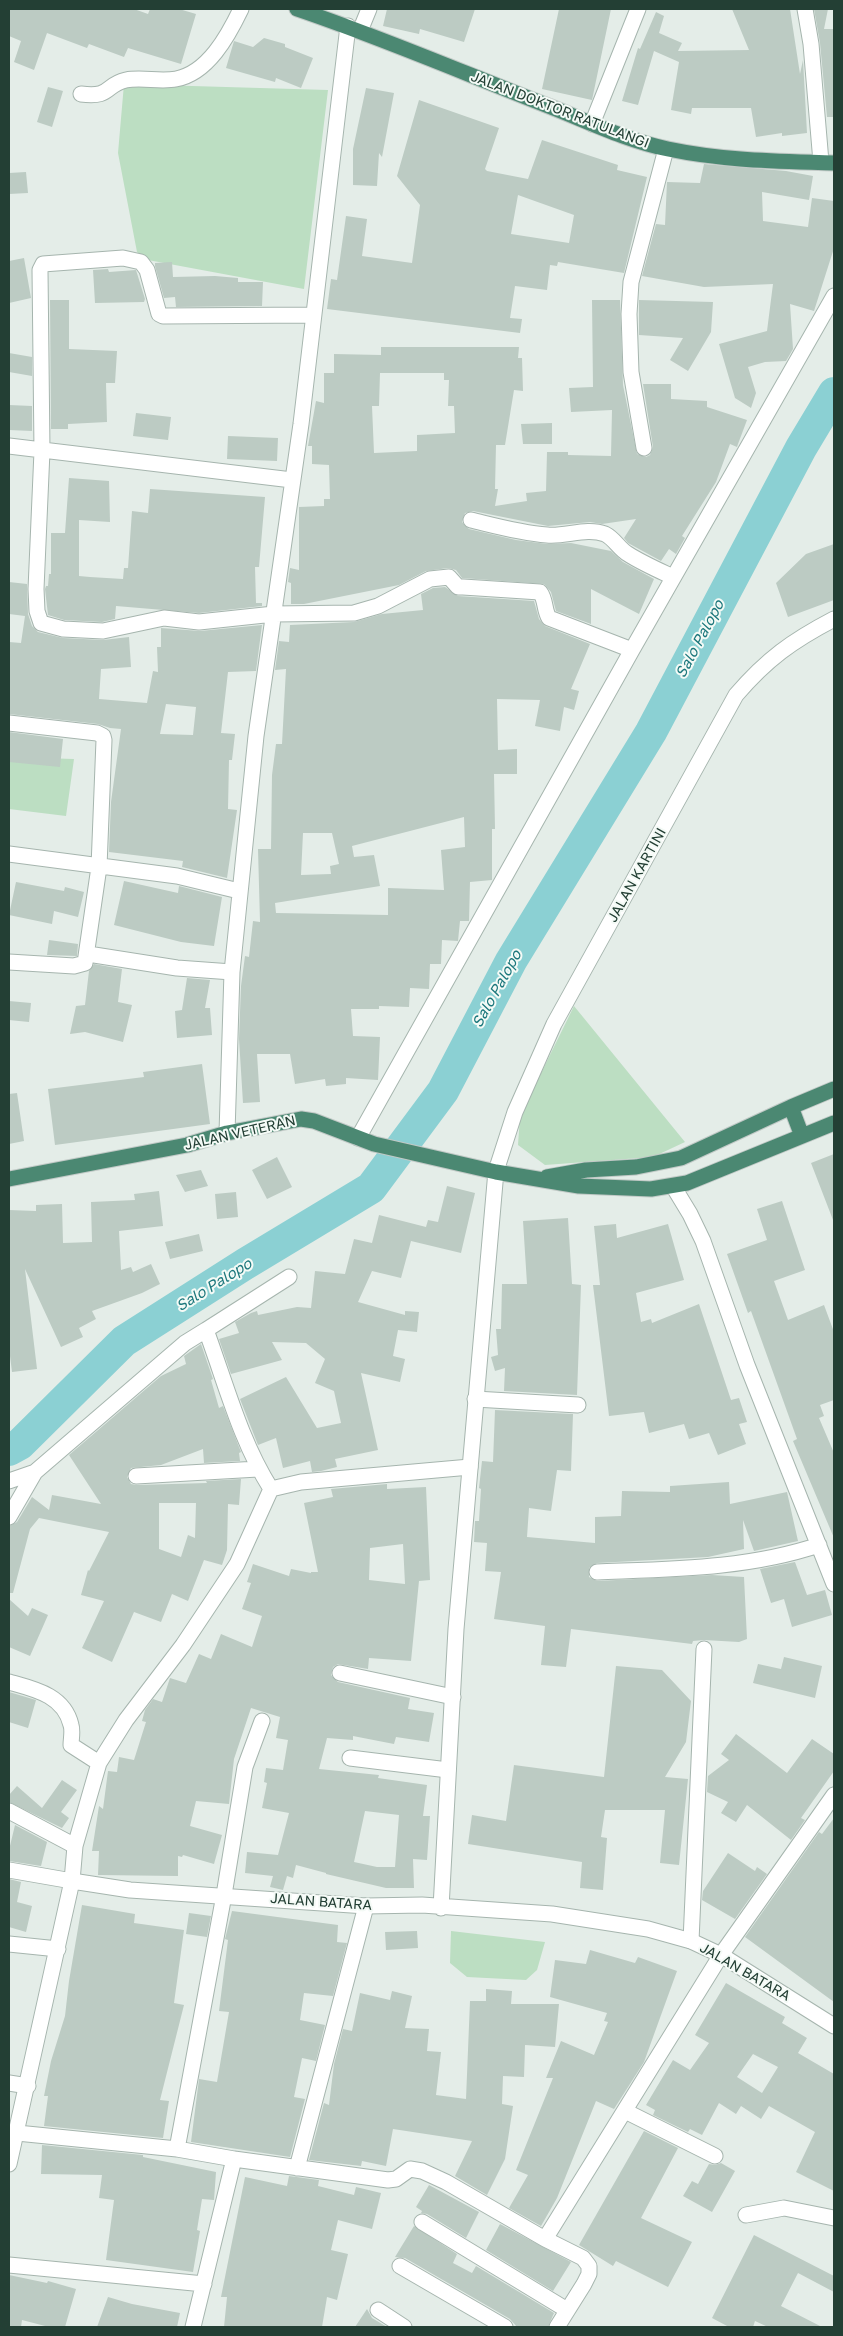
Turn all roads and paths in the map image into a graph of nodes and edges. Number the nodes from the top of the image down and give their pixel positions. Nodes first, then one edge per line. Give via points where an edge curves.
1 (241, 9) edge
2 (296, 9) edge
3 (368, 9) edge
4 (638, 9) edge
5 (805, 9) edge
6 (354, 28) junction
7 (81, 94) dead end
8 (592, 124) junction
9 (666, 149) junction
10 (828, 163) edge
11 (834, 296) edge
12 (312, 315) junction
13 (9, 446) edge
14 (644, 448) dead end
15 (42, 452) junction
16 (292, 480) junction
17 (471, 520) dead end
18 (673, 577) junction
19 (274, 614) junction
20 (834, 619) edge
21 (632, 650) junction
22 (9, 723) edge
23 (9, 854) edge
24 (99, 867) junction
25 (239, 891) junction
26 (88, 954) junction
27 (9, 962) edge
28 (232, 972) junction
29 (834, 1089) edge
30 (790, 1107) junction
31 (834, 1123) edge
32 (227, 1133) junction
33 (802, 1136) junction
34 (358, 1138) junction
35 (496, 1172) junction
36 (538, 1178) junction
37 (9, 1179) edge
38 (674, 1186) junction
39 (289, 1278) dead end
40 (206, 1330) junction
41 (475, 1399) junction
42 (578, 1405) dead end
43 (470, 1467) junction
44 (258, 1469) junction
45 (35, 1472) junction
46 (136, 1476) dead end
47 (9, 1481) edge
48 (272, 1488) junction
49 (9, 1517) edge
50 (819, 1545) junction
51 (596, 1572) dead end
52 (834, 1584) edge
53 (704, 1649) dead end
54 (340, 1673) dead end
55 (9, 1682) edge
56 (453, 1697) junction
57 (262, 1720) dead end
58 (350, 1758) dead end
59 (99, 1763) junction
60 (448, 1770) junction
61 (834, 1795) edge
62 (9, 1811) edge
63 (75, 1846) junction
64 (9, 1870) edge
65 (72, 1881) junction
66 (224, 1895) junction
67 (366, 1906) junction
68 (441, 1908) junction
69 (691, 1941) junction
70 (9, 1944) edge
71 (58, 1949) junction
72 (721, 1955) junction
73 (834, 2026) edge
74 (9, 2083) edge
75 (28, 2086) junction
76 (625, 2111) junction
77 (16, 2132) junction
78 (177, 2149) junction
79 (715, 2156) dead end
80 (234, 2159) junction
81 (9, 2164) edge
82 (297, 2168) junction
83 (746, 2215) dead end
84 (834, 2218) edge
85 (422, 2222) dead end
86 (545, 2239) junction
87 (9, 2265) edge
88 (400, 2266) dead end
89 (204, 2284) junction
90 (378, 2310) dead end
91 (567, 2310) junction
92 (193, 2327) edge
93 (404, 2327) edge
94 (505, 2327) edge
95 (557, 2327) edge

1 - 7 street via 221,44 197,71 175,79 128,79 96,96
2 - 6 highway, JALAN DOKTOR RATULANGI
3 - 6 street
4 - 8 street
5 - 10 street
6 - 8 highway, JALAN DOKTOR RATULANGI
6 - 12 street
8 - 9 highway, JALAN DOKTOR RATULANGI
9 - 10 highway, JALAN DOKTOR RATULANGI via 736,160
9 - 14 street via 631,282 631,372
11 - 18 street
12 - 15 street via 163,316 159,314 147,270 141,262 123,258 43,264 40,270
12 - 16 street
13 - 15 street
15 - 16 street
15 - 19 street via 36,589 41,623 63,629 103,631 164,618 199,622
16 - 19 street
17 - 18 street via 534,534 604,534 630,555
18 - 21 street
19 - 21 street via 367,610 423,581 448,577 463,587 540,592 549,618
19 - 25 street via 258,719
20 - 35 street, JALAN KARTINI via 791,643 759,669 736,695 554,1024 515,1112
21 - 34 street
22 - 24 street via 97,732 103,736
23 - 24 street
24 - 25 street via 177,876
24 - 26 street
25 - 28 street
26 - 27 street via 85,963 74,966
26 - 28 street via 177,968
28 - 32 street
29 - 30 highway
30 - 33 highway
30 - 36 highway via 682,1158 636,1167 586,1170
31 - 33 highway
32 - 34 highway, JALAN VETERAN via 301,1119
32 - 37 highway, JALAN VETERAN via 187,1145
33 - 38 highway
34 - 35 highway, JALAN VETERAN
35 - 36 highway, JALAN VETERAN
35 - 41 street, JALAN KARTINI
36 - 38 highway via 616,1189
38 - 50 street via 703,1241 744,1357
39 - 40 street
40 - 44 street
40 - 45 street via 185,1342
41 - 42 street
41 - 43 street, JALAN KARTINI
43 - 48 street via 302,1482
43 - 56 street, JALAN KARTINI
44 - 46 street
44 - 48 street
45 - 47 street
45 - 49 street
48 - 59 street via 237,1564
50 - 51 street via 766,1560 720,1566
50 - 52 street
53 - 69 street
54 - 56 street
55 - 59 street via 46,1692 72,1726 71,1745
56 - 60 street, JALAN KARTINI
57 - 66 street via 245,1767
58 - 60 street
59 - 63 street
60 - 68 street, JALAN KARTINI
61 - 72 street
62 - 63 street
63 - 65 street
64 - 65 street, JALAN BATARA
65 - 66 street, JALAN BATARA via 130,1890
65 - 71 street
66 - 67 street, JALAN BATARA
66 - 78 street
67 - 68 street, JALAN BATARA
67 - 82 street
68 - 69 street, JALAN BATARA via 552,1914 648,1929
69 - 72 street, JALAN BATARA
70 - 71 street
71 - 75 street
72 - 73 street, JALAN BATARA
72 - 76 street
74 - 75 street
75 - 77 street
76 - 79 street
76 - 86 street
77 - 78 street
77 - 81 street
78 - 80 street
80 - 82 street
80 - 89 street
82 - 86 street via 388,2180 410,2170 422,2171
83 - 84 street via 784,2208
85 - 91 street
86 - 91 street via 584,2258 589,2266 589,2274
87 - 89 street
88 - 94 street
89 - 92 street
90 - 93 street
91 - 95 street

